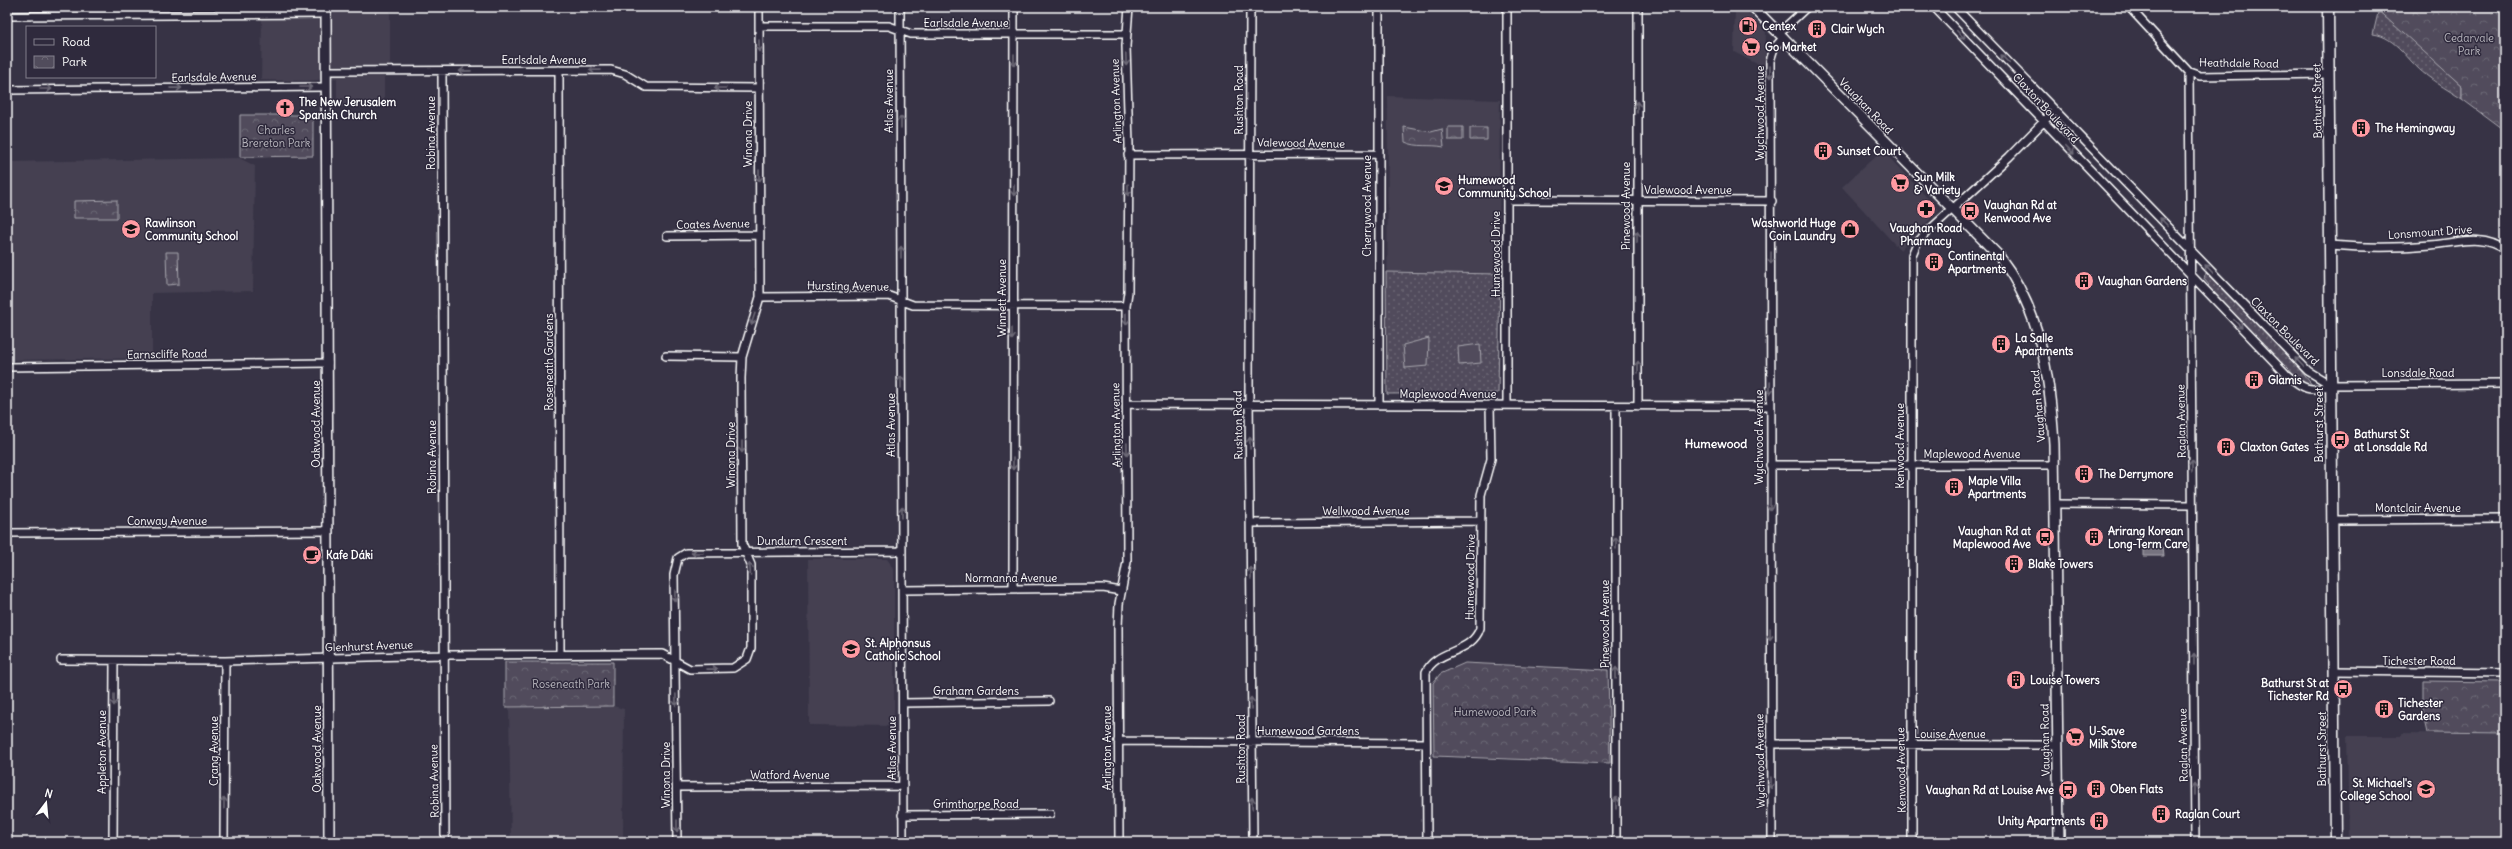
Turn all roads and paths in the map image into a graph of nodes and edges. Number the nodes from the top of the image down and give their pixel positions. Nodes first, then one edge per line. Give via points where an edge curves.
1 (759, 7) edge
2 (900, 7) edge
3 (1014, 7) edge
4 (1129, 7) edge
5 (1250, 7) edge
6 (1379, 7) edge
7 (1507, 7) edge
8 (1638, 7) edge
9 (1753, 7) edge
10 (1807, 7) edge
11 (1934, 7) edge
12 (1955, 7) edge
13 (2129, 7) edge
14 (2328, 7) edge
15 (326, 10) edge
16 (7, 16) edge
17 (760, 26) junction
18 (900, 30) junction
19 (1014, 34) junction
20 (1126, 34) junction
21 (1782, 35) junction
22 (559, 70) junction
23 (326, 71) junction
24 (442, 72) junction
25 (2189, 72) junction
26 (2329, 74) junction
27 (325, 87) junction
28 (759, 88) junction
29 (7, 90) edge
30 (2055, 110) junction
31 (2043, 122) junction
32 (1250, 153) junction
33 (1378, 154) junction
34 (1128, 155) junction
35 (1508, 200) junction
36 (1637, 201) junction
37 (1772, 201) junction
38 (1951, 209) junction
39 (759, 235) junction
40 (667, 236) dead end
41 (2330, 246) junction
42 (2505, 250) edge
43 (2190, 251) junction
44 (2191, 276) junction
45 (760, 297) junction
46 (901, 301) junction
47 (1012, 306) junction
48 (1126, 306) junction
49 (666, 356) dead end
50 (742, 357) junction
51 (328, 363) junction
52 (7, 367) edge
53 (2505, 384) edge
54 (2331, 385) junction
55 (1127, 404) junction
56 (1249, 404) junction
57 (1379, 404) junction
58 (1490, 405) junction
59 (1507, 405) junction
60 (1616, 406) junction
61 (1638, 406) junction
62 (1770, 406) junction
63 (1770, 465) junction
64 (1911, 465) junction
65 (2054, 465) junction
66 (2055, 504) junction
67 (2192, 505) junction
68 (2505, 518) edge
69 (2332, 520) junction
70 (1481, 522) junction
71 (1251, 523) junction
72 (327, 531) junction
73 (7, 533) edge
74 (902, 551) junction
75 (745, 552) junction
76 (1013, 589) junction
77 (902, 590) junction
78 (1121, 590) junction
79 (560, 654) junction
80 (443, 655) junction
81 (329, 658) junction
82 (61, 660) dead end
83 (114, 661) junction
84 (225, 661) junction
85 (675, 661) junction
86 (2333, 671) junction
87 (2505, 673) edge
88 (1048, 701) dead end
89 (903, 702) junction
90 (1118, 741) junction
91 (1252, 742) junction
92 (1426, 743) junction
93 (1770, 744) junction
94 (1912, 745) junction
95 (2057, 745) junction
96 (903, 786) junction
97 (677, 787) junction
98 (1050, 814) dead end
99 (902, 815) junction
100 (112, 842) edge
101 (224, 842) edge
102 (329, 842) edge
103 (445, 842) edge
104 (677, 842) edge
105 (903, 842) edge
106 (1119, 842) edge
107 (1253, 842) edge
108 (1427, 842) edge
109 (1616, 842) edge
110 (1772, 842) edge
111 (1912, 842) edge
112 (2059, 842) edge
113 (2195, 842) edge
114 (2335, 842) edge

1 - 17 street, Winona Drive
2 - 18 street, Atlas Avenue
3 - 19 street, Winnett Avenue
4 - 20 street, Arlington Avenue
5 - 32 street, Rushton Road
6 - 33 street, Cherrywood Avenue
7 - 35 street, Humewood Drive
36 -> 8 street, Pinewood Avenue
9 - 21 street, Vaughan Road
10 - 21 street, Wychwood Avenue
11 -> 31 street, Claxton Boulevard
30 -> 12 street, Claxton Boulevard
13 - 25 street, Heathdale Road
14 - 26 main road, Bathurst Street
15 - 16 street
15 - 23 street, Oakwood Avenue
17 - 18 street, Earlsdale Avenue via 889,26
17 -> 28 street, Winona Drive
18 - 19 street, Earlsdale Avenue via 911,34
46 -> 18 street, Atlas Avenue
19 - 20 street, Earlsdale Avenue
19 -> 47 street, Winnett Avenue
20 -> 34 street, Arlington Avenue
21 -> 37 street, Wychwood Avenue via 1770,61
21 - 38 street, Vaughan Road
22 -> 24 street, Earlsdale Avenue
28 -> 22 street, Earlsdale Avenue via 646,87 615,71
22 - 79 street, Roseneath Gardens
23 - 24 street, Earlsdale Avenue
23 - 27 street, Oakwood Avenue
24 - 80 street, Robina Avenue
25 - 26 street, Heathdale Road via 2200,76
25 - 43 street, Raglan Avenue
26 - 41 main road, Bathurst Street
29 -> 27 street, Earlsdale Avenue
27 - 51 street, Oakwood Avenue
28 -> 39 street, Winona Drive
30 - 31 street, Kenwood Avenue
43 -> 30 street, Claxton Boulevard
31 - 38 street, Kenwood Avenue
31 -> 44 street, Claxton Boulevard
32 - 33 street, Valewood Avenue
32 - 34 street, Valewood Avenue
56 -> 32 street, Rushton Road
33 - 57 street, Cherrywood Avenue
34 -> 48 street, Arlington Avenue
35 - 36 street, Valewood Avenue
35 - 59 street, Humewood Drive
36 - 37 street, Valewood Avenue
61 -> 36 street, Pinewood Avenue
37 -> 62 street, Wychwood Avenue
38 - 64 street, Kenwood Avenue via 1917,243 1912,255
38 - 65 street, Vaughan Road via 1999,256 2012,273 2025,299 2042,343 2048,372
39 - 40 street, Coates Avenue
39 - 45 street, Winona Drive
41 - 42 street, Lonsmount Drive via 2432,245 2468,239 2490,243
41 - 54 main road, Bathurst Street
43 - 44 street, Raglan Avenue
54 -> 43 street, Claxton Boulevard via 2308,371
44 -> 54 street, Claxton Boulevard via 2301,387 2318,390
67 -> 44 street, Raglan Avenue
45 - 46 street, Hursting Avenue via 889,296
45 -> 50 street, Winona Drive
46 - 47 street, Hursting Avenue via 913,305
74 -> 46 street, Atlas Avenue
47 - 48 street, Hursting Avenue
47 -> 76 street, Winnett Avenue
48 -> 55 street, Arlington Avenue
49 - 50 street
50 -> 75 street, Winona Drive via 742,544
51 - 52 street, Earnscliffe Road
51 - 72 street, Oakwood Avenue
53 - 54 street, Lonsdale Road
54 - 69 main road, Bathurst Street
55 - 56 street, Maplewood Avenue
55 -> 78 street, Arlington Avenue via 1127,562
56 - 57 street, Maplewood Avenue
71 -> 56 street, Rushton Road
57 - 58 street, Maplewood Avenue
58 - 59 street, Maplewood Avenue
58 - 70 street, Humewood Drive via 1491,459 1482,491
59 - 60 street, Maplewood Avenue
60 - 61 street, Maplewood Avenue
109 -> 60 street, Pinewood Avenue
61 - 62 street, Maplewood Avenue
62 - 63 street, Wychwood Avenue
63 - 64 street, Maplewood Avenue
63 -> 93 street, Wychwood Avenue
64 - 65 street, Maplewood Avenue
64 - 94 street, Kenwood Avenue
65 - 66 street, Vaughan Road
66 - 67 street
66 - 95 street, Vaughan Road
113 -> 67 street, Raglan Avenue
68 - 69 street, Montclair Avenue
69 - 86 main road, Bathurst Street
70 - 71 street, Wellwood Avenue
70 - 92 street, Humewood Drive via 1480,628 1471,643 1432,662 1426,672
91 -> 71 street, Rushton Road
72 - 73 street, Conway Avenue
72 - 81 street, Oakwood Avenue
74 - 75 street, Dundurn Crescent
74 - 77 street, Atlas Avenue
75 -> 85 street, Winona Drive via 686,553 676,561
85 -> 75 street, Dundurn Crescent via 690,669 733,668 744,663 749,656 751,565
76 - 77 street, Normanna Avenue
76 - 78 street, Normanna Avenue
77 - 89 street, Atlas Avenue
78 - 90 street, Arlington Avenue via 1118,627
79 - 80 street, Glenhurst Avenue
79 - 85 street, Glenhurst Avenue via 662,654
80 - 81 street, Glenhurst Avenue
80 - 103 street, Robina Avenue
81 - 84 street, Glenhurst Avenue
81 - 102 street, Oakwood Avenue
82 - 83 street, Glenhurst Avenue
83 - 84 street, Glenhurst Avenue
83 -> 100 street, Appleton Avenue
101 -> 84 street, Crang Avenue
85 -> 97 street, Winona Drive
86 - 87 street, Tichester Road
86 - 114 main road, Bathurst Street
88 - 89 street, Graham Gardens
89 - 96 street, Atlas Avenue
90 - 91 street, Humewood Gardens
90 - 106 street, Arlington Avenue
91 - 92 street, Humewood Gardens
107 -> 91 street, Rushton Road
92 - 108 street, Humewood Drive
93 - 94 street, Louise Avenue
93 -> 110 street, Wychwood Avenue
94 - 95 street, Louise Avenue
94 - 111 street, Kenwood Avenue
95 - 112 street, Vaughan Road
96 - 97 street, Watford Avenue
96 - 99 street, Atlas Avenue
97 -> 104 street, Winona Drive
98 - 99 street, Grimthorpe Road
99 - 105 street, Atlas Avenue

